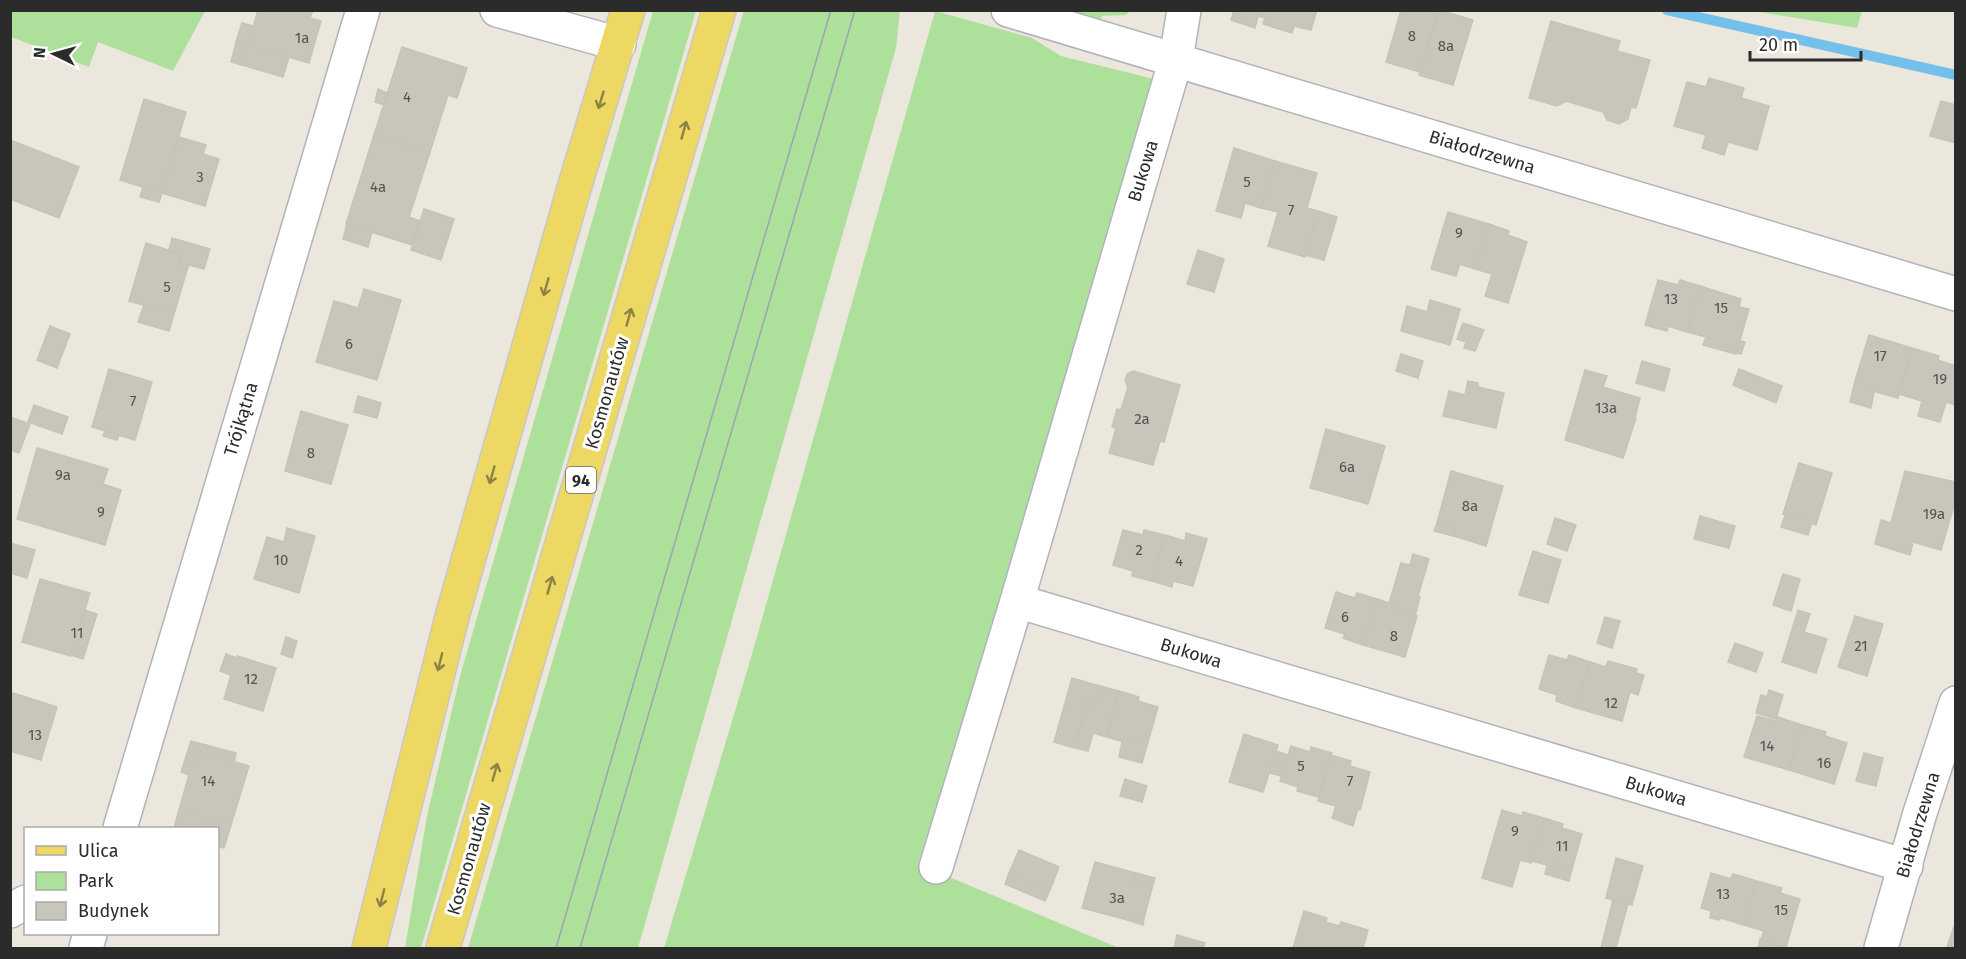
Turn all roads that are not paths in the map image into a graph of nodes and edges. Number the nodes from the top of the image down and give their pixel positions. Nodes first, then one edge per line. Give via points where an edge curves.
1 (363, 10) edge
2 (497, 10) edge
3 (628, 10) edge
4 (719, 10) edge
5 (1008, 10) edge
6 (1184, 10) edge
7 (619, 44) junction
8 (1176, 59) junction
9 (1956, 294) edge
10 (1017, 601) junction
11 (1956, 703) edge
12 (1946, 768) edge
13 (120, 827) edge
14 (1906, 866) junction
15 (936, 867) dead end
16 (24, 903) edge
17 (10, 911) edge
18 (369, 948) edge
19 (442, 948) edge
20 (1881, 948) edge

1 - 13 street, Trójkątna
2 - 7 street
3 - 7 main road
19 -> 4 main road, Kosmonautów / 94
5 - 8 street, Białodrzewna
6 - 8 street, Bukowa
7 -> 18 main road via 452,616
8 - 9 street, Białodrzewna
8 - 10 street, Bukowa
10 - 14 street, Bukowa
10 - 15 street
11 - 12 street, Białodrzewna
12 - 14 street, Białodrzewna
14 - 20 street, Białodrzewna
16 - 17 street

